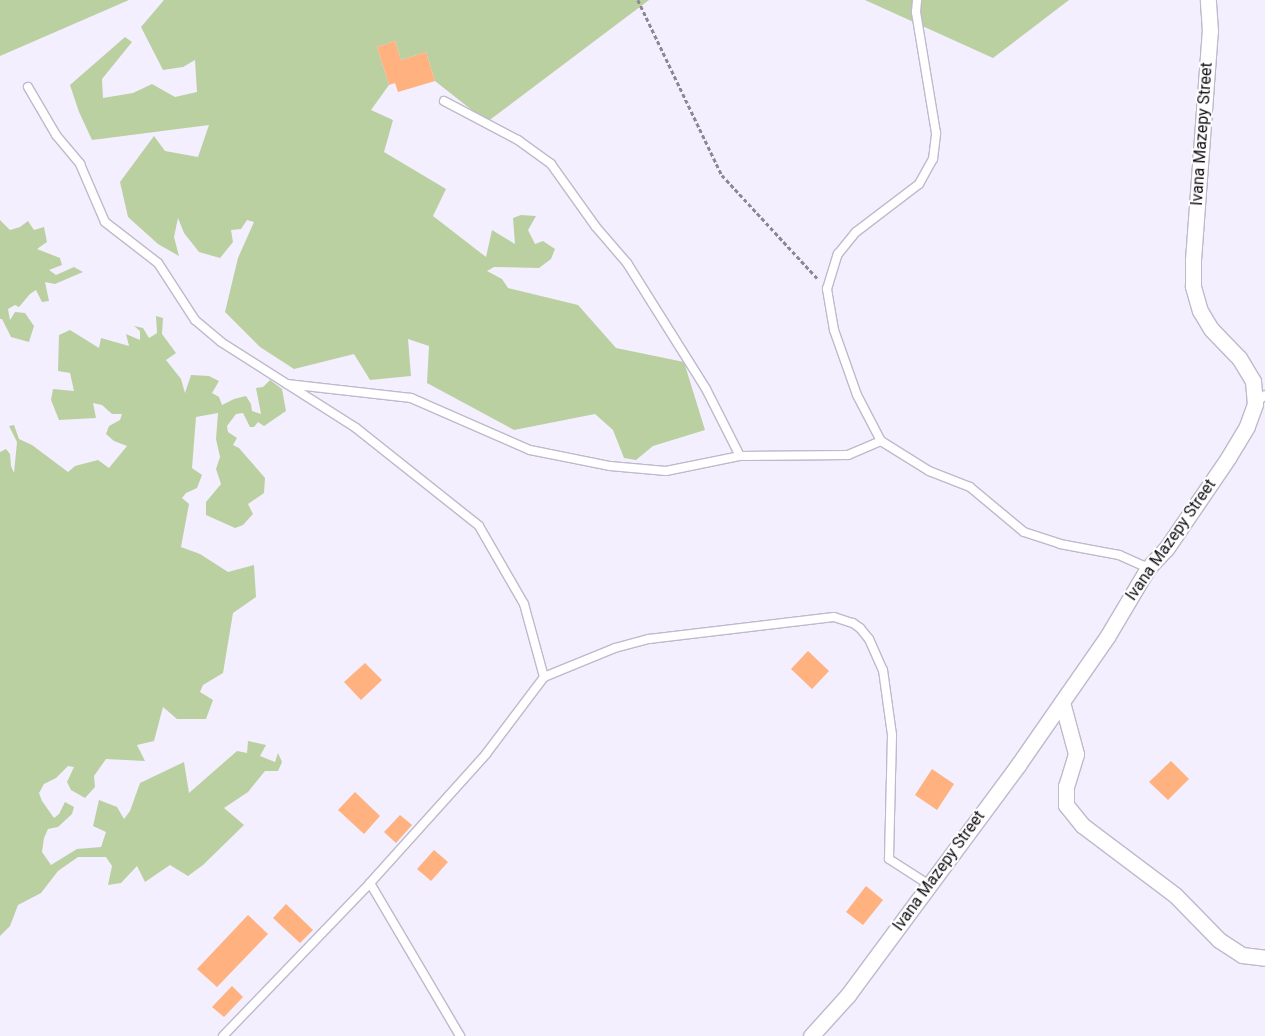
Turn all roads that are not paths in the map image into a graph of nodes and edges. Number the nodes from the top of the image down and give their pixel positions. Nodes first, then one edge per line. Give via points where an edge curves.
1 (917, 0) edge
2 (1208, 0) edge
3 (28, 87) dead end
4 (444, 101) dead end
5 (287, 384) junction
6 (1260, 399) edge
7 (881, 441) junction
8 (740, 456) junction
9 (1148, 568) junction
10 (544, 677) junction
11 (1062, 702) junction
12 (370, 882) junction
13 (928, 884) junction
14 (1265, 958) edge
15 (223, 1036) edge
16 (460, 1036) edge
17 (811, 1036) edge

1 - 7 lane via 916,12 936,133 933,159 919,184 856,232 838,254 827,289 834,330 857,395
2 - 6 street, Ivana Mazepy Street via 1210,31 1193,286 1200,311 1211,329 1239,358
3 - 5 lane via 56,135 80,164 105,222 158,263 195,320 221,342
4 - 8 lane via 518,140 551,164 596,227 627,263 706,389
5 - 8 lane via 411,398 530,450 610,466 666,471
5 - 10 lane via 356,428 479,526 524,604
6 - 9 street, Ivana Mazepy Street via 1228,458 1166,549
7 - 8 lane via 848,455
7 - 9 lane via 929,471 970,488 1024,532 1060,544 1119,555
9 - 11 street, Ivana Mazepy Street via 1107,637
10 - 12 lane via 486,754
10 - 13 lane via 615,648 649,639 820,617 834,617 853,623 869,639 883,670 892,735 889,859
11 - 13 street, Ivana Mazepy Street
11 - 14 street via 1076,754 1066,786 1066,805 1082,825 1175,896 1219,940 1242,955
12 - 15 lane
12 - 16 lane
13 - 17 street, Ivana Mazepy Street via 848,995

